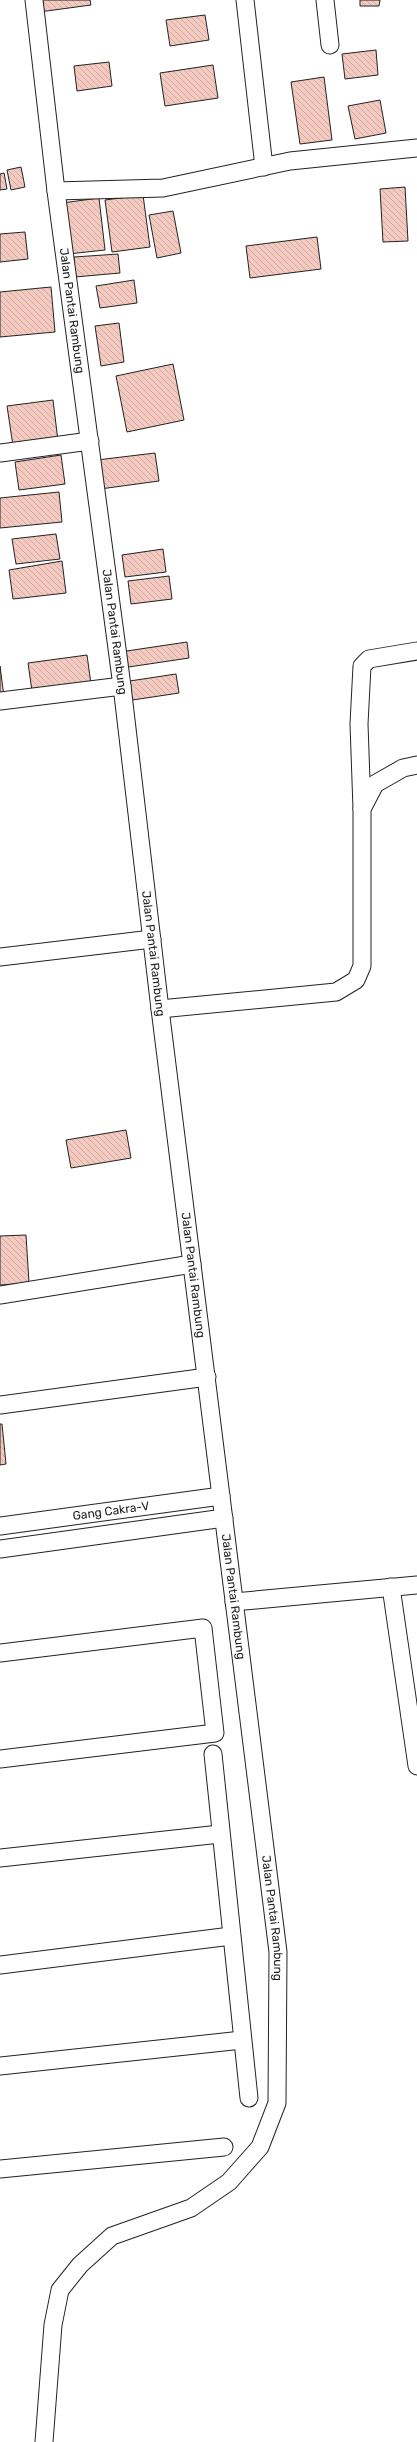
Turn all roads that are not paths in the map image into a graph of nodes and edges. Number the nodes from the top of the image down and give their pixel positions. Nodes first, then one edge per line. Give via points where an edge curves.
1 (34, 0) edge
2 (245, 0) edge
3 (325, 0) edge
4 (330, 45) dead end
5 (417, 148) edge
6 (264, 167) junction
7 (56, 191) junction
8 (90, 441) junction
9 (0, 452) edge
10 (417, 651) edge
11 (122, 686) junction
12 (0, 701) edge
13 (417, 765) edge
14 (362, 809) junction
15 (152, 939) junction
16 (0, 957) edge
17 (160, 1009) junction
18 (192, 1264) junction
19 (0, 1295) edge
20 (207, 1377) junction
21 (0, 1405) edge
22 (221, 1496) junction
23 (224, 1518) junction
24 (0, 1526) edge
25 (0, 1549) edge
26 (417, 1585) edge
27 (391, 1587) junction
28 (234, 1602) junction
29 (0, 1653) edge
30 (213, 1754) dead end
31 (0, 1759) edge
32 (417, 1766) edge
33 (220, 1834) junction
34 (0, 1858) edge
35 (231, 1936) junction
36 (0, 1965) edge
37 (242, 2040) junction
38 (0, 2066) edge
39 (249, 2098) dead end
40 (224, 2147) dead end
41 (0, 2169) edge
42 (44, 2442) edge

1 - 7 street, Jalan Pantai Rambung
2 - 6 street
3 - 4 street
5 - 6 street via 290,161
6 - 7 street via 163,188
7 - 8 street, Jalan Pantai Rambung
8 - 9 street
8 - 11 street, Jalan Pantai Rambung
10 - 14 street via 369,659 362,666 359,724
11 - 12 street
11 - 15 street, Jalan Pantai Rambung
13 - 14 street via 403,768 376,784
14 - 17 street via 362,966 356,980 336,992
15 - 16 street
15 - 17 street, Jalan Pantai Rambung
17 - 18 street, Jalan Pantai Rambung
18 - 19 street
18 - 20 street, Jalan Pantai Rambung
20 - 21 street
20 - 22 street, Jalan Pantai Rambung
22 - 23 street, Jalan Pantai Rambung
22 - 24 street, Gang Cakra-V
23 - 25 street
23 - 28 street, Jalan Pantai Rambung
26 - 27 street
27 - 28 street
27 - 32 street
28 - 42 street, Jalan Pantai Rambung via 278,1952 277,2103 260,2146 230,2182 191,2208 112,2236 80,2265 60,2290 53,2325
29 - 31 street via 203,1628 215,1733
30 - 33 street
33 - 34 street
33 - 35 street
35 - 36 street
35 - 37 street
37 - 38 street
37 - 39 street
40 - 41 street

